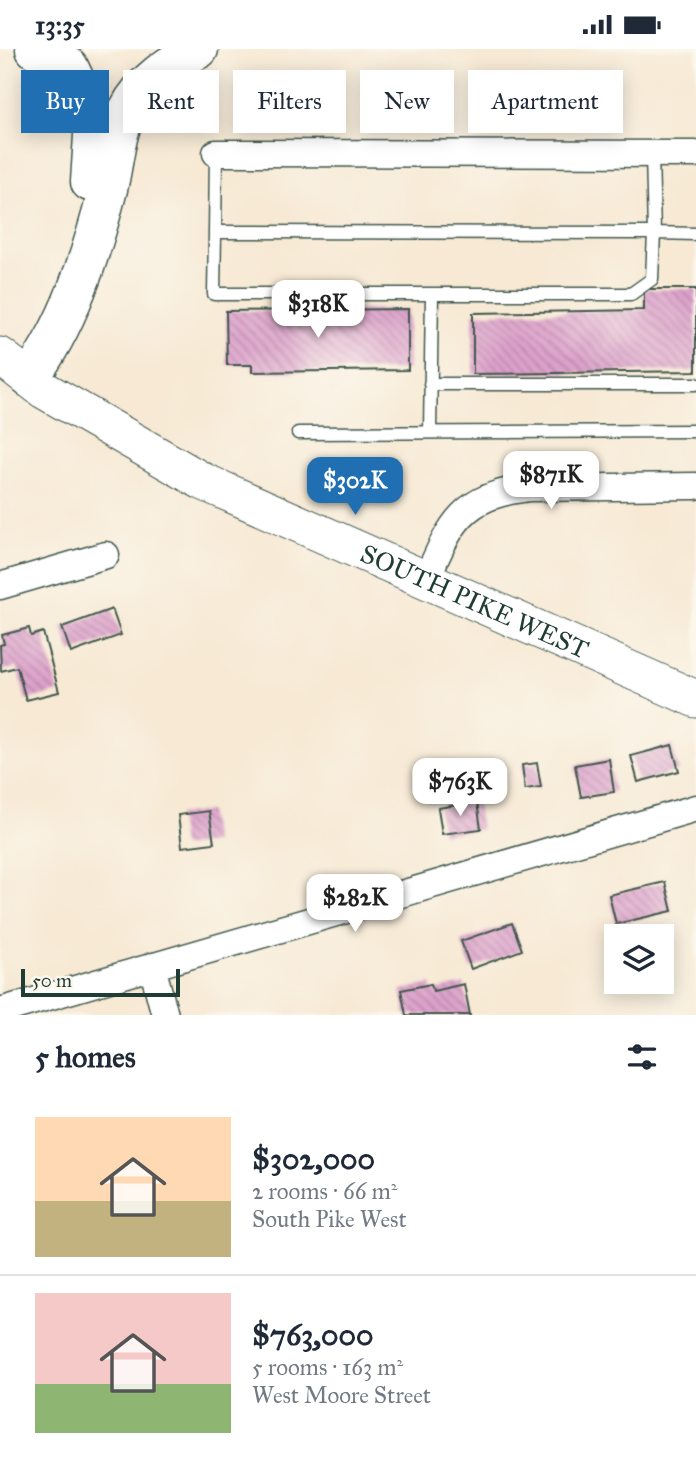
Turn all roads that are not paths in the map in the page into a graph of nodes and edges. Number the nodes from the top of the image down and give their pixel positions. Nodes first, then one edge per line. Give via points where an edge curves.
1 (35, 49) edge
2 (199, 49) edge
3 (216, 153) joint
4 (652, 154) junction
5 (696, 155) edge
6 (215, 232) junction
7 (654, 233) junction
8 (696, 234) edge
9 (81, 271) junction
10 (432, 294) junction
11 (15, 367) edge
12 (430, 384) junction
13 (696, 384) edge
14 (696, 431) edge
15 (430, 432) junction
16 (298, 433) dead end
17 (696, 487) edge
18 (106, 555) dead end
19 (426, 580) junction
20 (0, 586) edge
21 (696, 699) edge
22 (696, 808) edge
23 (152, 966) junction
24 (0, 1011) edge
25 (165, 1015) edge

1 - 9 highway via 69,67 94,120
2 - 9 highway via 173,61 127,111 107,194
3 - 4 street
3 - 6 lane
4 - 5 street
4 - 7 lane
6 - 7 lane
6 - 10 lane via 214,294
7 - 8 lane
7 - 10 lane via 652,279 631,294
9 - 11 highway via 58,336
10 - 12 lane
11 - 19 main road, SOUTH PIKE WEST via 202,481
12 - 13 lane
12 - 15 lane
14 - 15 lane
15 - 16 lane
17 - 19 street via 501,491 462,512 450,527
18 - 20 street
19 - 21 main road, SOUTH PIKE WEST
22 - 23 street
23 - 24 street
23 - 25 street

